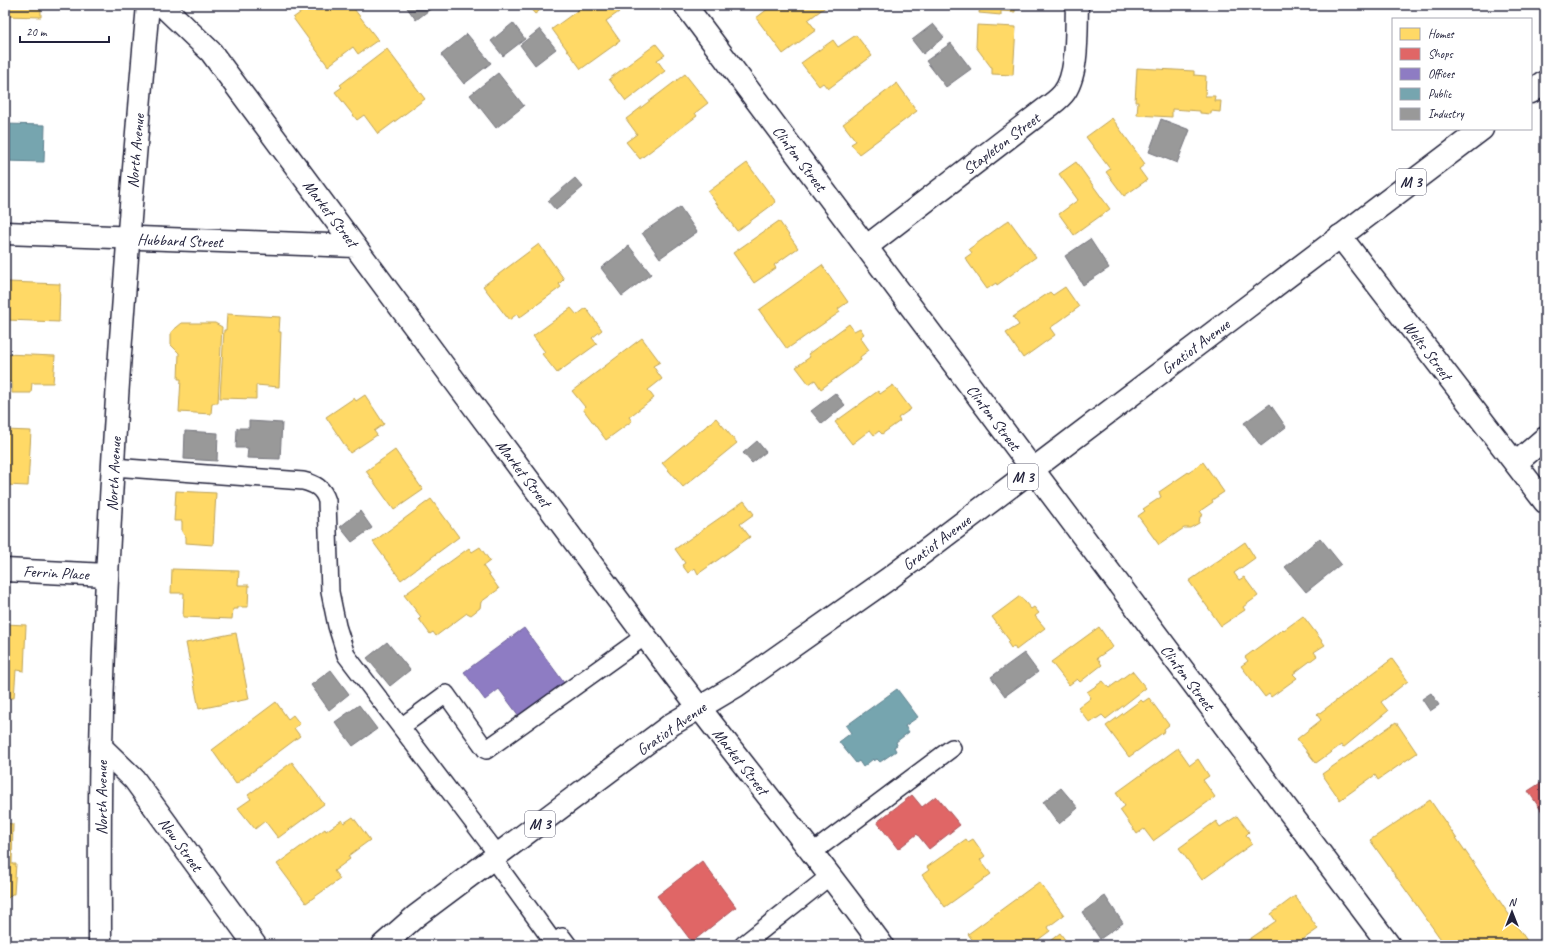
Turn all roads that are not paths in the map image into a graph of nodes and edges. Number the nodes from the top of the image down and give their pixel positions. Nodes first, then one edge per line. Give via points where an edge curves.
1 (148, 5) edge
2 (162, 5) edge
3 (685, 5) edge
4 (1077, 5) edge
5 (1545, 82) edge
6 (1532, 91) edge
7 (1481, 130) edge
8 (5, 233) edge
9 (1340, 236) junction
10 (128, 238) junction
11 (355, 246) junction
12 (866, 247) junction
13 (1545, 438) edge
14 (1516, 463) junction
15 (113, 467) junction
16 (1033, 469) junction
17 (1545, 502) edge
18 (5, 570) edge
19 (107, 575) junction
20 (645, 636) junction
21 (700, 708) junction
22 (401, 727) junction
23 (101, 747) junction
24 (952, 748) dead end
25 (812, 852) junction
26 (495, 857) junction
27 (831, 875) junction
28 (560, 942) edge
29 (100, 945) edge
30 (255, 945) edge
31 (383, 945) edge
32 (743, 945) edge
33 (882, 945) edge
34 (1389, 945) edge

1 - 10 street, North Avenue
2 - 11 street, Market Street via 211,52
3 - 12 street, Clinton Street
4 - 12 street, Stapleton Street via 1074,69 1064,93
5 - 6 street
7 - 9 street, Gratiot Avenue / M 3
8 - 10 street, Hubbard Street
9 - 14 street, Welts Street
9 - 16 street, Gratiot Avenue / M 3
10 - 11 street, Hubbard Street
10 - 15 street, North Avenue
11 - 20 street, Market Street
12 - 16 street, Clinton Street
13 - 14 street
14 - 17 street, Welts Street
15 - 19 street, North Avenue
15 - 22 lane via 303,481 322,490 327,506 330,592 343,647 346,655
16 - 21 street, Gratiot Avenue / M 3 via 891,577 736,686
16 - 34 street, Clinton Street
18 - 19 street, Ferrin Place
19 - 23 street, North Avenue
20 - 21 street, Market Street
20 - 22 lane via 486,750 446,694
21 - 25 street, Market Street
21 - 26 street, Gratiot Avenue / M 3 via 672,724
22 - 26 lane
23 - 29 street, North Avenue
23 - 30 street, New Street via 134,779
24 - 25 lane
25 - 27 street, Market Street
26 - 28 lane via 554,943
26 - 31 street, Gratiot Avenue / M 3 via 416,916
27 - 32 lane
27 - 33 street, Market Street

